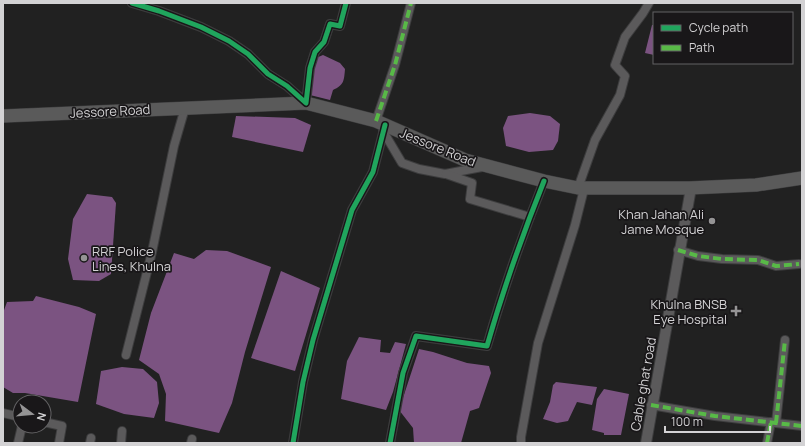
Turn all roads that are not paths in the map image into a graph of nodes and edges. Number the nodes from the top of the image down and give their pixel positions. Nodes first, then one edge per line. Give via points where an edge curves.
1 (132, 3) edge
2 (346, 3) edge
3 (411, 3) edge
4 (649, 3) edge
5 (306, 103) junction
6 (185, 108) junction
7 (3, 116) edge
8 (381, 126) junction
9 (486, 166) junction
10 (445, 174) junction
11 (802, 178) edge
12 (544, 182) junction
13 (581, 188) junction
14 (690, 188) junction
15 (530, 217) junction
16 (679, 250) junction
17 (799, 264) dead end
18 (785, 340) dead end
19 (126, 355) dead end
20 (652, 405) junction
21 (773, 422) junction
22 (52, 424) edge
23 (802, 426) edge
24 (122, 430) dead end
25 (59, 443) edge
26 (121, 443) edge
27 (293, 443) edge
28 (390, 443) edge
29 (521, 443) edge
30 (645, 443) edge
31 (767, 443) edge

1 - 5 street via 201,27 229,41
2 - 5 street via 340,26 330,24 324,42 315,52 310,68
3 - 8 street
4 - 13 street via 625,36 615,65 625,76 620,96 595,140
5 - 6 highway, Jessore Road
5 - 8 highway, Jessore Road
6 - 7 highway, Jessore Road
6 - 19 street
8 - 9 highway, Jessore Road
8 - 10 street via 402,163
8 - 27 street via 372,172 352,210 315,332 303,382
9 - 10 street
9 - 12 highway, Jessore Road
10 - 15 street via 472,183 470,199
11 - 14 highway, Jessore Road via 756,185
12 - 13 highway, Jessore Road
12 - 15 street
13 - 14 highway, Jessore Road
13 - 29 street via 575,226 538,343
14 - 16 street, Cable ghat road
15 - 28 street via 503,290 487,346 416,336 403,373
16 - 17 street via 698,256 758,260 776,266
16 - 20 street, Cable ghat road
18 - 21 street
20 - 21 street via 715,416
20 - 30 street, Cable ghat road
21 - 23 street
21 - 31 street
22 - 25 street via 62,426
24 - 26 street

